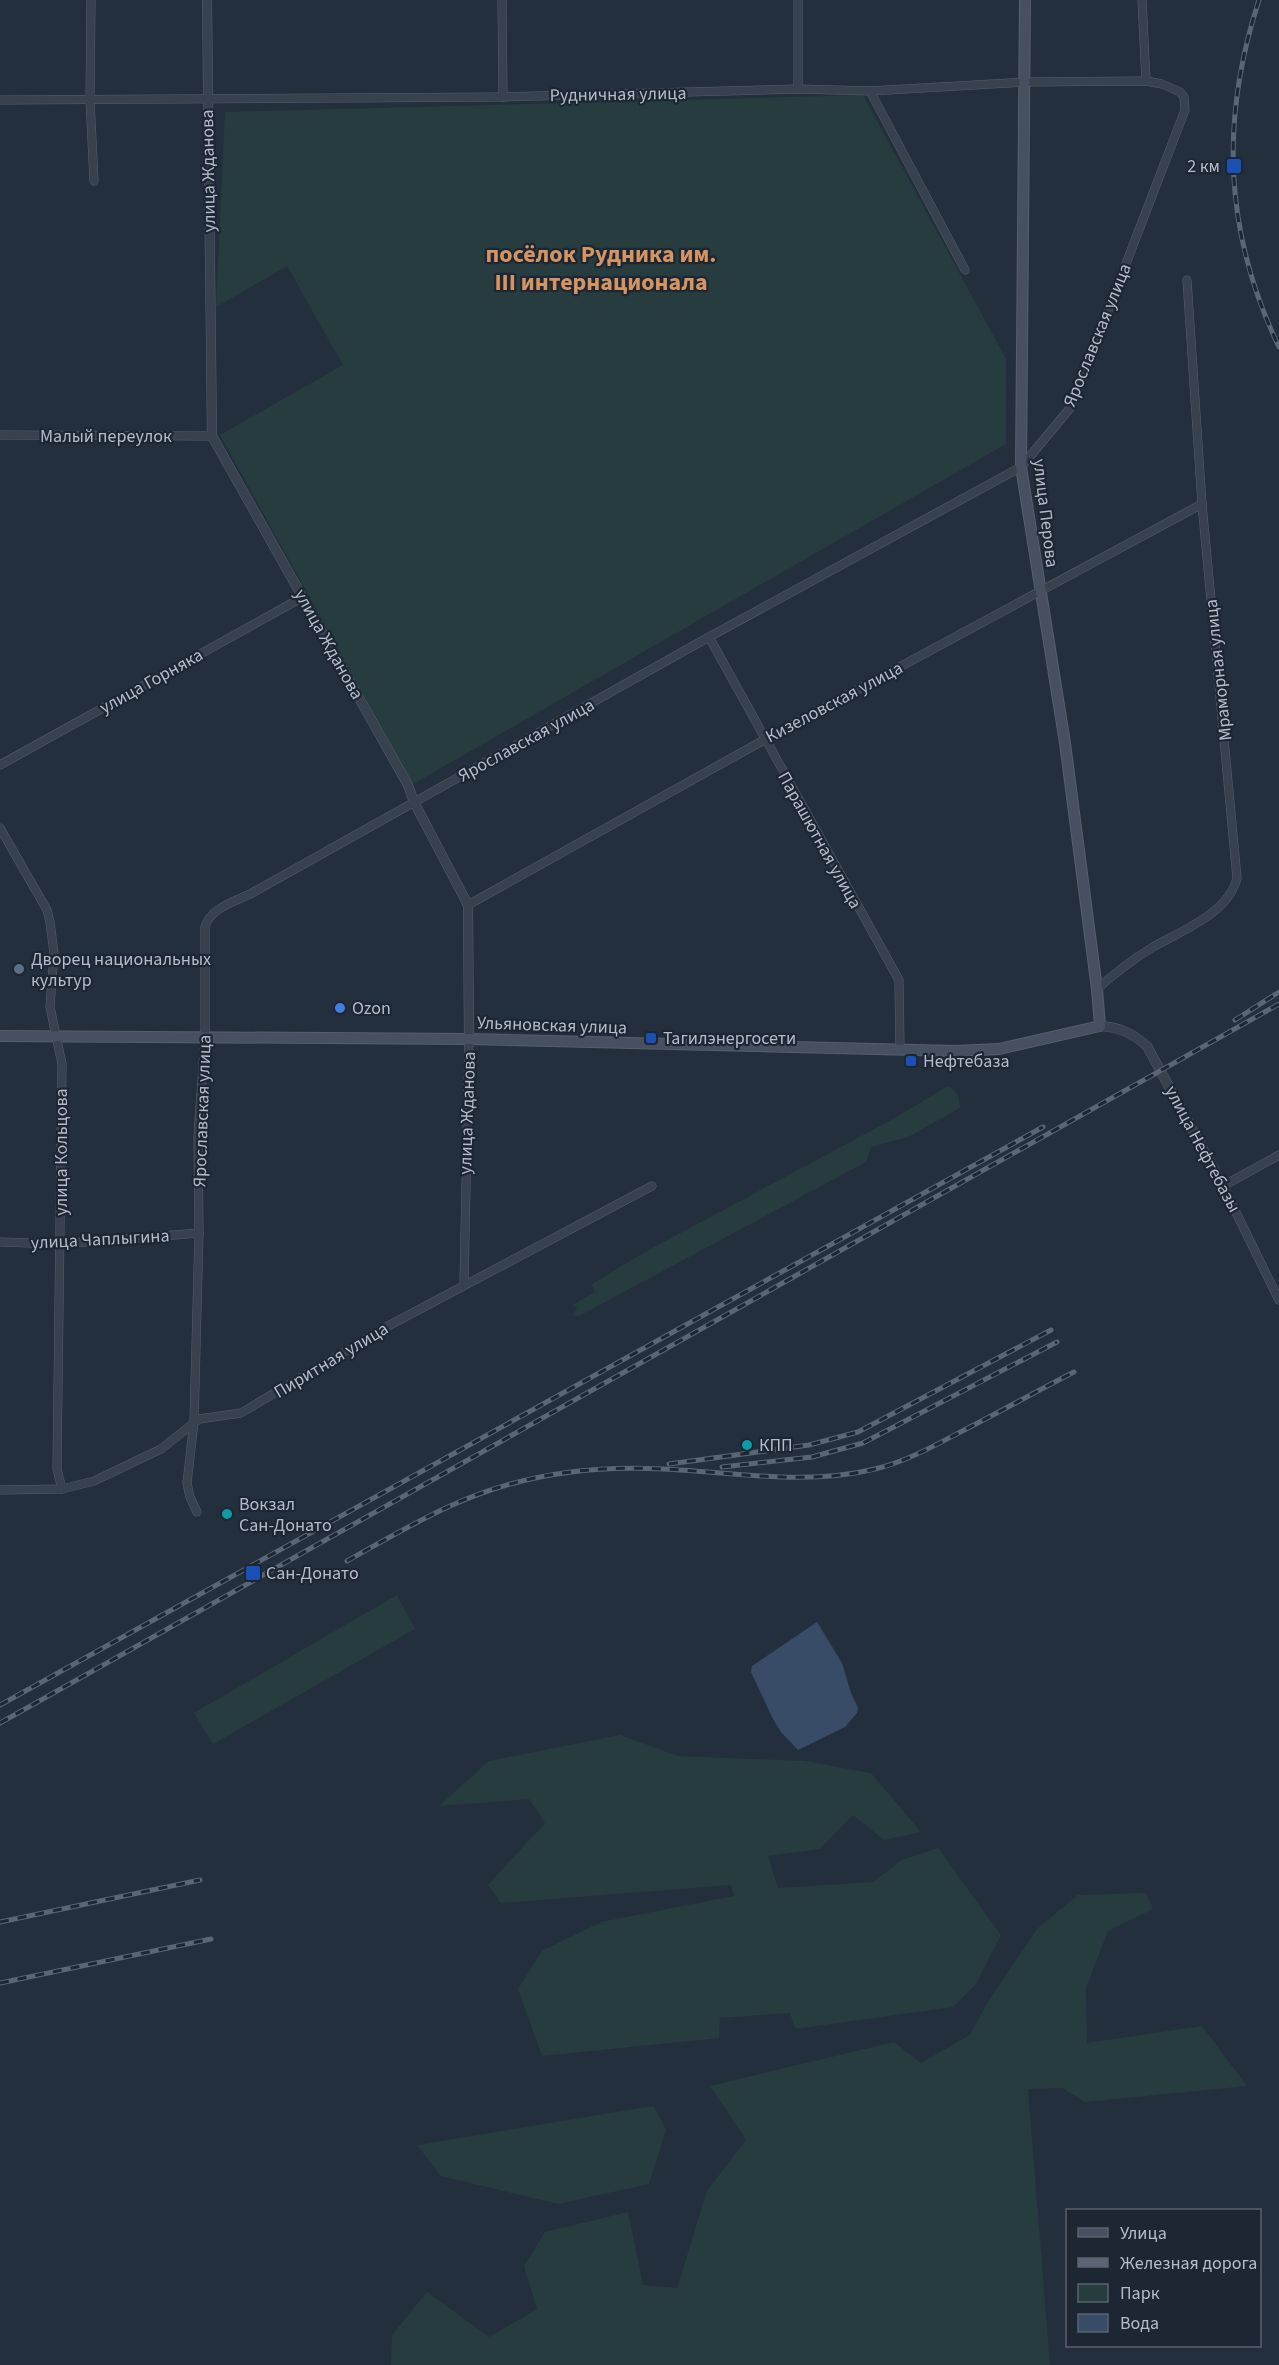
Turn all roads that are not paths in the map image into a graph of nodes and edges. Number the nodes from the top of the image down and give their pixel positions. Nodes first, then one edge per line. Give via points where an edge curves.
1 (91, 0) edge
2 (207, 0) edge
3 (502, 0) edge
4 (798, 0) edge
5 (1025, 0) edge
6 (1142, 0) edge
7 (1146, 81) junction
8 (1025, 82) junction
9 (798, 89) junction
10 (870, 91) junction
11 (503, 97) junction
12 (207, 98) junction
13 (0, 100) edge
14 (90, 100) junction
15 (94, 181) dead end
16 (965, 270) dead end
17 (1187, 280) dead end
18 (0, 435) edge
19 (212, 436) junction
20 (1021, 466) junction
21 (1202, 504) junction
22 (1040, 592) junction
23 (303, 597) junction
24 (709, 637) junction
25 (764, 740) junction
26 (0, 765) edge
27 (414, 802) junction
28 (0, 828) edge
29 (468, 905) junction
30 (1097, 989) junction
31 (1100, 1026) junction
32 (56, 1035) junction
33 (0, 1036) edge
34 (205, 1037) junction
35 (469, 1039) junction
36 (900, 1050) junction
37 (1279, 1155) edge
38 (652, 1186) dead end
39 (1223, 1186) junction
40 (199, 1233) junction
41 (0, 1242) edge
42 (61, 1244) junction
43 (464, 1284) junction
44 (1279, 1300) edge
45 (194, 1422) junction
46 (62, 1489) junction
47 (0, 1490) edge
48 (197, 1512) dead end

1 - 14 street
2 - 12 street, улица Жданова
3 - 11 street
4 - 9 street
5 - 8 main road, улица Перова
6 - 7 street
7 - 8 street, Рудничная улица
7 - 20 street, Ярославская улица via 1179,92 1184,97 1185,110 1071,407
8 - 10 street, Рудничная улица
8 - 20 main road, улица Перова
9 - 10 street, Рудничная улица
9 - 11 street, Рудничная улица
10 - 16 street
11 - 12 street, Рудничная улица
12 - 14 street, Рудничная улица
12 - 19 street, улица Жданова
13 - 14 street, Рудничная улица
14 - 15 street
17 - 21 street, Мраморная улица
18 - 19 street, Малый переулок
19 - 23 street, улица Жданова
20 - 22 main road, улица Перова
20 - 24 street, Ярославская улица
21 - 22 street, Кизеловская улица
21 - 30 street, Мраморная улица via 1238,871 1236,884 1205,918 1134,959
22 - 25 street, Кизеловская улица
22 - 30 main road, улица Перова via 1065,743
23 - 26 street, улица Горняка
23 - 27 street, улица Жданова
24 - 25 street, Парашютная улица
24 - 27 street, Ярославская улица
25 - 29 street, Кизеловская улица
25 - 36 street, Парашютная улица via 899,980
27 - 29 street, улица Жданова
27 - 34 street, Ярославская улица via 207,920
28 - 32 street, улица Кольцова via 47,910 54,953 50,1007
29 - 35 street, улица Жданова
30 - 31 main road, улица Перова
31 - 36 main road, Ульяновская улица via 999,1049
31 - 39 street, улица Нефтебазы via 1127,1032 1147,1046
32 - 33 main road, Ульяновская улица
32 - 34 main road, Ульяновская улица
32 - 42 street, улица Кольцова via 62,1064
34 - 35 main road, Ульяновская улица
34 - 40 street, Ярославская улица via 198,1136
35 - 36 main road, Ульяновская улица
35 - 43 street, улица Жданова
37 - 39 street
38 - 43 street, Пиритная улица
39 - 44 street, улица Нефтебазы
40 - 42 street, улица Чаплыгина
40 - 45 street, Ярославская улица
41 - 42 street, улица Чаплыгина
42 - 46 street, улица Кольцова via 57,1469
43 - 45 street, Пиритная улица via 241,1413
45 - 46 street via 161,1449 94,1480
45 - 48 street, Ярославская улица via 187,1483
46 - 47 street

